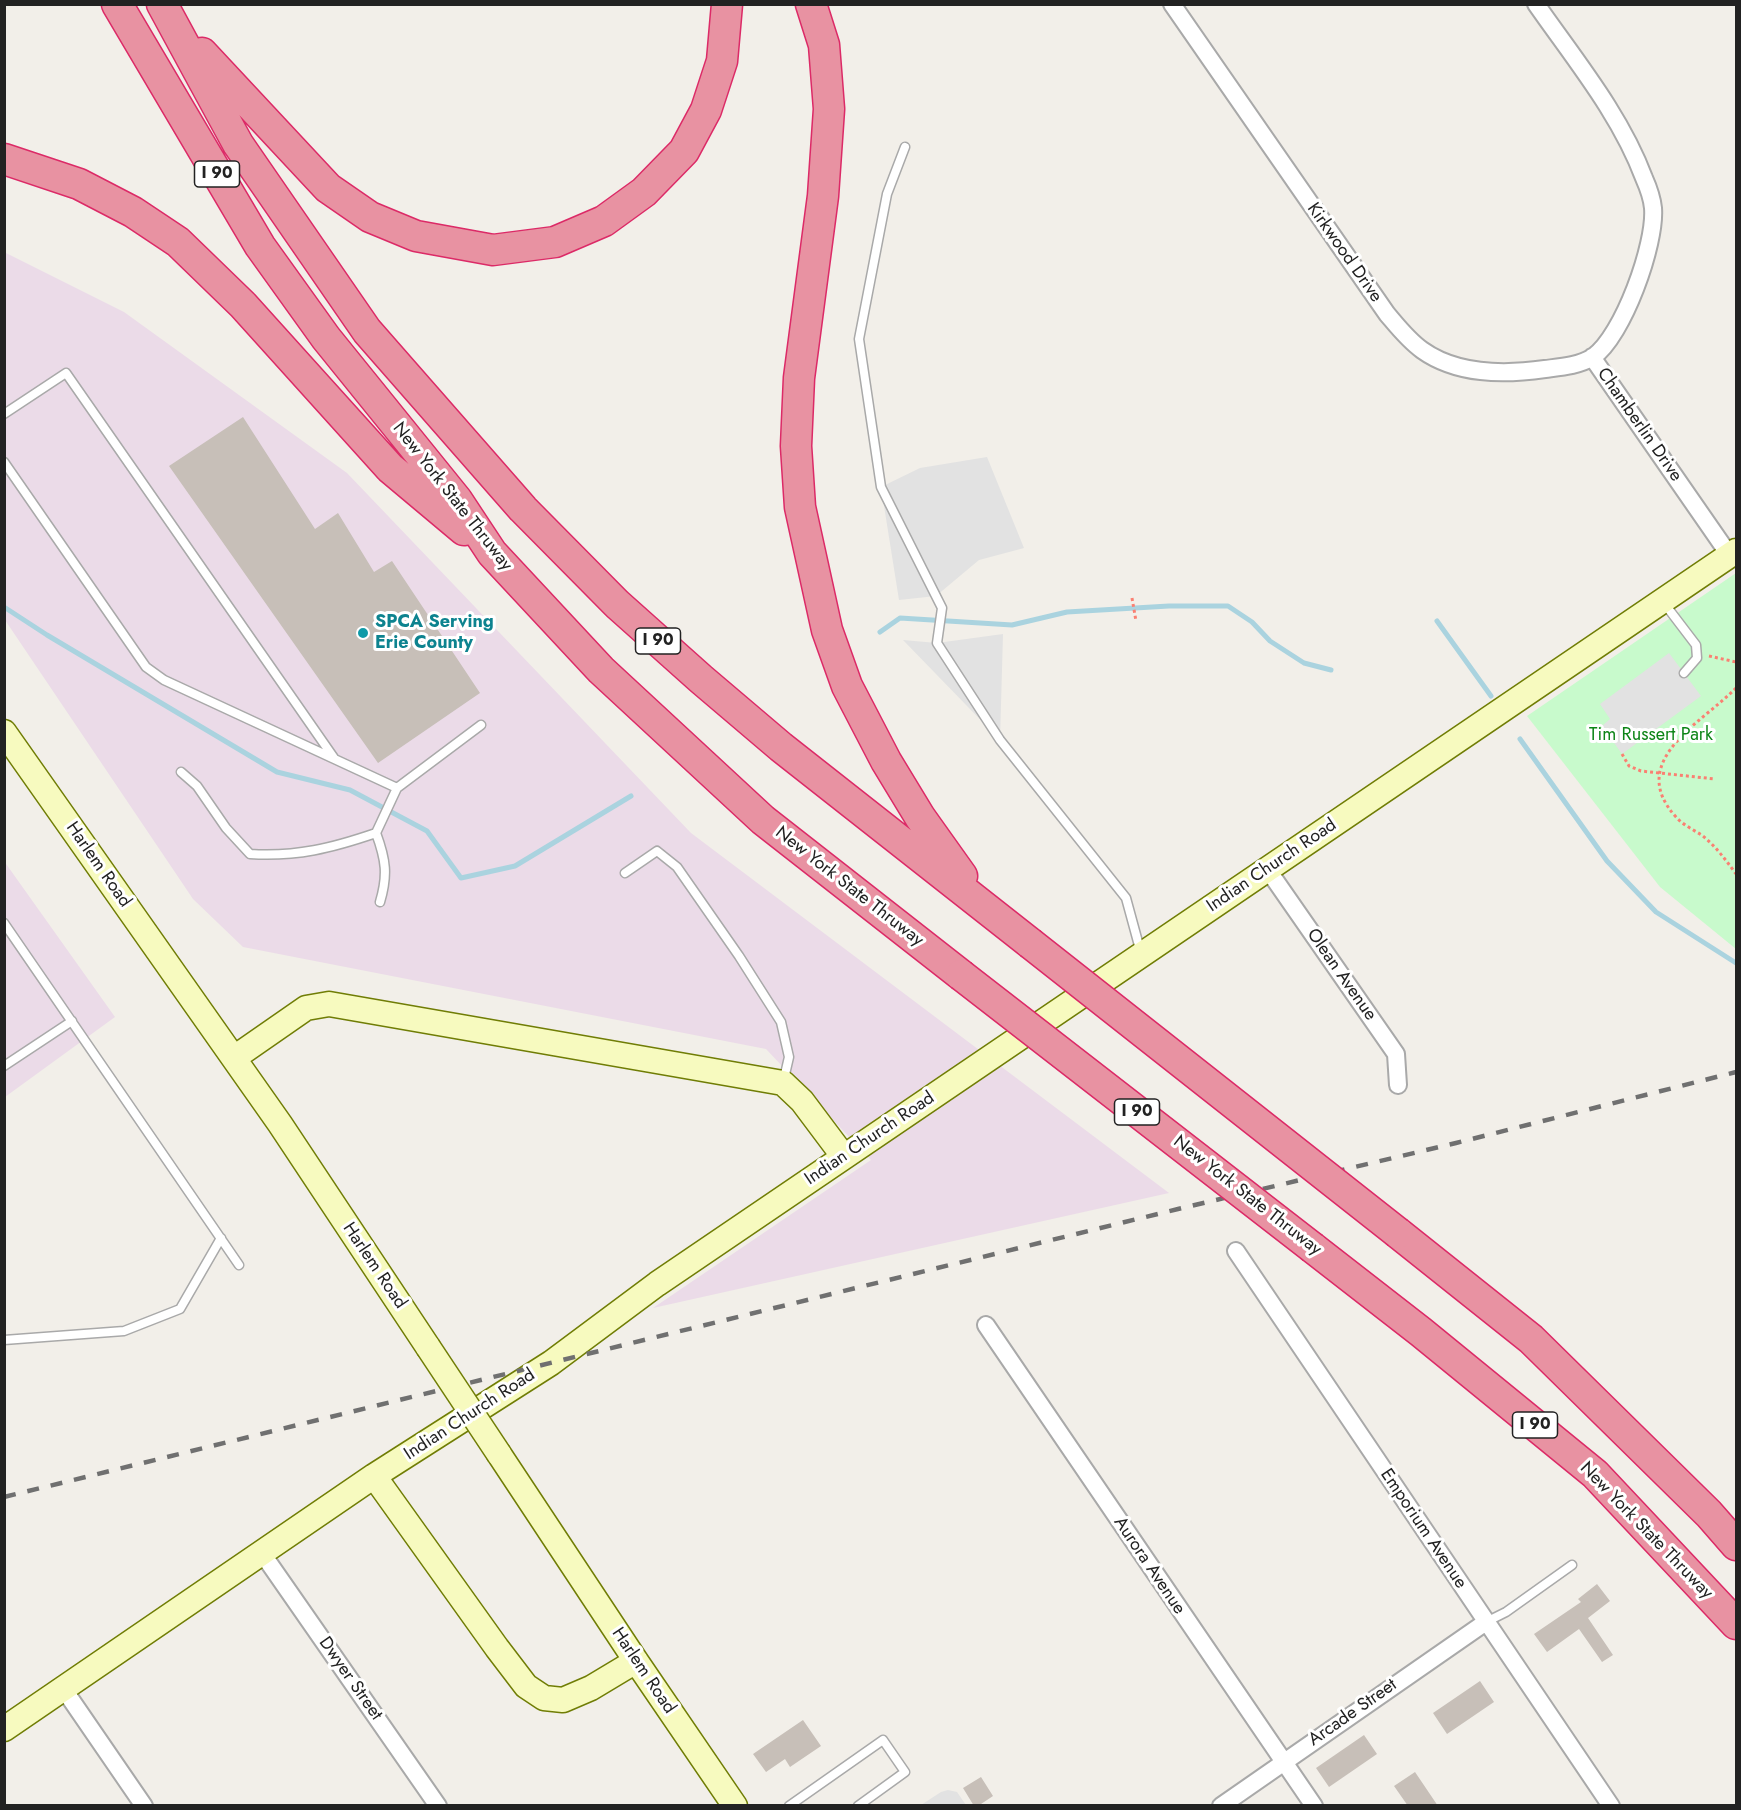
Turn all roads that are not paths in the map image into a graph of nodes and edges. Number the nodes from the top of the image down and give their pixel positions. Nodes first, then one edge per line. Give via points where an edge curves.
1 (117, 4) edge
2 (727, 4) edge
3 (811, 4) edge
4 (1172, 4) edge
5 (1536, 4) edge
6 (164, 8) edge
7 (905, 147) dead end
8 (4, 159) edge
9 (1592, 357) junction
10 (4, 414) edge
11 (4, 462) edge
12 (492, 553) junction
13 (1733, 554) edge
14 (1663, 602) junction
15 (1684, 674) dead end
16 (481, 725) dead end
17 (4, 732) edge
18 (334, 759) junction
19 (181, 772) dead end
20 (397, 788) junction
21 (376, 833) junction
22 (1268, 870) junction
23 (625, 873) dead end
24 (380, 902) dead end
25 (988, 909) junction
26 (4, 923) edge
27 (1141, 954) junction
28 (72, 1021) junction
29 (234, 1058) junction
30 (4, 1066) edge
31 (783, 1083) junction
32 (1398, 1085) dead end
33 (844, 1157) junction
34 (220, 1238) junction
35 (1236, 1251) dead end
36 (239, 1265) dead end
37 (986, 1325) dead end
38 (4, 1340) edge
39 (374, 1476) junction
40 (1737, 1545) edge
41 (262, 1553) junction
42 (1572, 1565) dead end
43 (1486, 1622) junction
44 (1737, 1624) edge
45 (636, 1661) junction
46 (63, 1688) junction
47 (4, 1729) edge
48 (1284, 1761) junction
49 (144, 1806) edge
50 (438, 1806) edge
51 (735, 1806) edge
52 (789, 1806) edge
53 (858, 1806) edge
54 (1221, 1806) edge
55 (1314, 1806) edge
56 (1611, 1806) edge

1 - 12 highway, New York State Thruway / I 90 via 260,246 326,338 457,500
2 - 6 highway via 722,61 706,110 684,151 644,192 604,221 555,242 493,250 416,236 370,217 328,188
3 - 25 highway via 824,45 829,109 823,196 799,378 796,446 800,507 827,630 847,686 920,817
4 - 9 street, Kirkwood Drive via 1406,337 1444,363 1501,373 1575,365
5 - 9 street, Chamberlin Drive via 1622,129 1653,208 1652,234 1634,291 1602,349
6 - 25 highway, I 90 via 238,144 367,331 523,509 617,604 701,679
7 - 27 lane via 887,194 859,339 881,487 942,608 938,643 1000,740 1126,898
8 - 12 highway via 79,184 133,212 178,243 243,305 390,468
9 - 13 street, Chamberlin Drive
10 - 18 lane via 66,373
11 - 18 lane via 146,667 164,680
12 - 44 highway, New York State Thruway / I 90, bridge via 601,670 763,820 1421,1332 1595,1474
13 - 14 main road, Indian Church Road
14 - 15 lane via 1696,645 1697,658
14 - 22 main road, Indian Church Road
16 - 20 lane
17 - 29 main road, Harlem Road
18 - 20 lane
19 - 21 lane via 197,786 250,854 281,856 338,846
20 - 21 lane
21 - 24 lane via 384,854 386,881
22 - 27 main road, Indian Church Road
22 - 32 street, Olean Avenue via 1396,1054
23 - 31 lane via 657,851 677,867 781,1022 789,1057
25 - 40 highway, I 90, bridge via 1531,1339
26 - 28 lane
27 - 33 main road, Indian Church Road
28 - 30 lane
28 - 34 lane
29 - 31 main road via 306,1008 329,1004
29 - 45 main road, Harlem Road, bridge
31 - 33 main road via 802,1101
33 - 39 main road, Indian Church Road via 657,1284 551,1363
34 - 36 lane
34 - 38 lane via 180,1309 124,1331
35 - 43 street, Emporium Avenue
37 - 48 street, Aurora Avenue
39 - 41 main road, Indian Church Road
39 - 45 main road via 526,1686 544,1698 564,1700 591,1689
41 - 46 main road, Indian Church Road
41 - 50 street, Dwyer Street
42 - 43 lane
43 - 48 street, Arcade Street
43 - 56 street, Emporium Avenue
45 - 51 main road, Harlem Road
46 - 47 main road, Indian Church Road
46 - 49 street
48 - 54 street, Arcade Street
48 - 55 street, Aurora Avenue
52 - 53 lane via 883,1740 905,1772

